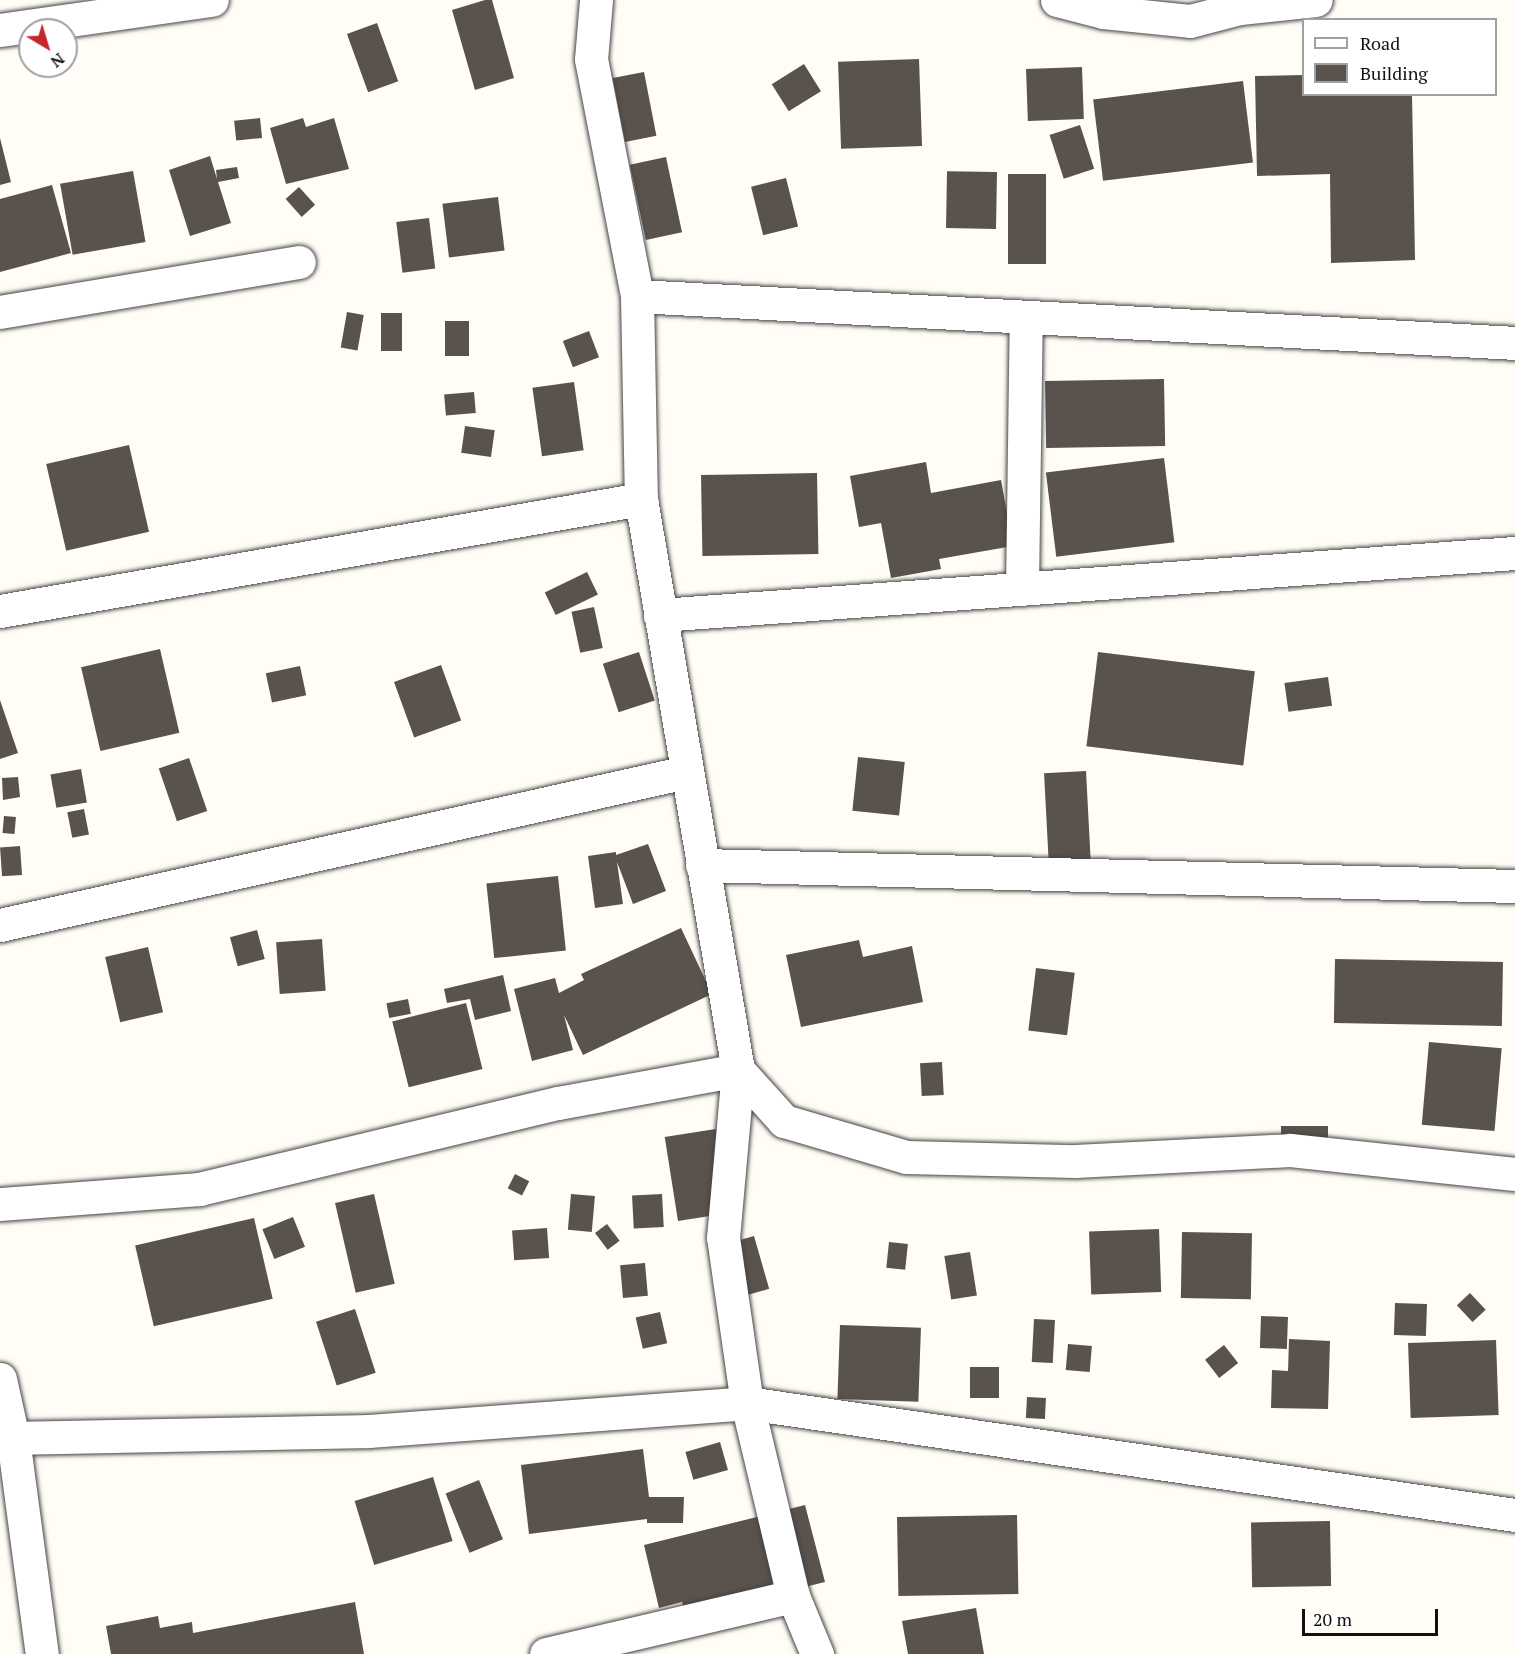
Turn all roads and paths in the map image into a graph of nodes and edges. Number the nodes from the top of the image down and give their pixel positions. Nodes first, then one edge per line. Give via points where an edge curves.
1 (212, 0) edge
2 (596, 0) edge
3 (1057, 0) edge
4 (1316, 0) edge
5 (0, 30) edge
6 (299, 262) dead end
7 (637, 296) junction
8 (0, 312) edge
9 (1026, 317) junction
10 (1515, 344) edge
11 (641, 499) junction
12 (1515, 553) edge
13 (1022, 588) junction
14 (0, 612) edge
15 (660, 615) junction
16 (686, 772) junction
17 (702, 866) junction
18 (1515, 886) edge
19 (0, 925) edge
20 (738, 1070) junction
21 (1515, 1174) edge
22 (0, 1204) edge
23 (0, 1379) edge
24 (747, 1403) junction
25 (12, 1438) junction
26 (10, 1502) edge
27 (1515, 1515) edge
28 (793, 1596) junction
29 (42, 1654) edge
30 (546, 1654) edge
31 (817, 1654) edge

1 - 5 street
2 - 7 street via 591,59
3 - 4 street via 1102,12 1190,21 1240,8
6 - 8 street
7 - 9 street
7 - 11 street
9 - 10 street
9 - 13 street
11 - 14 street
11 - 15 street
12 - 13 street
13 - 15 street
15 - 16 street
16 - 17 street
16 - 19 street
17 - 18 street
17 - 20 street
20 - 21 street via 784,1121 906,1157 1075,1161 1290,1150
20 - 22 street via 558,1103 199,1189
20 - 24 street via 723,1237
23 - 25 street
24 - 25 street via 368,1431
24 - 27 street
24 - 28 street
25 - 26 street
26 - 29 street
28 - 30 street
28 - 31 street

